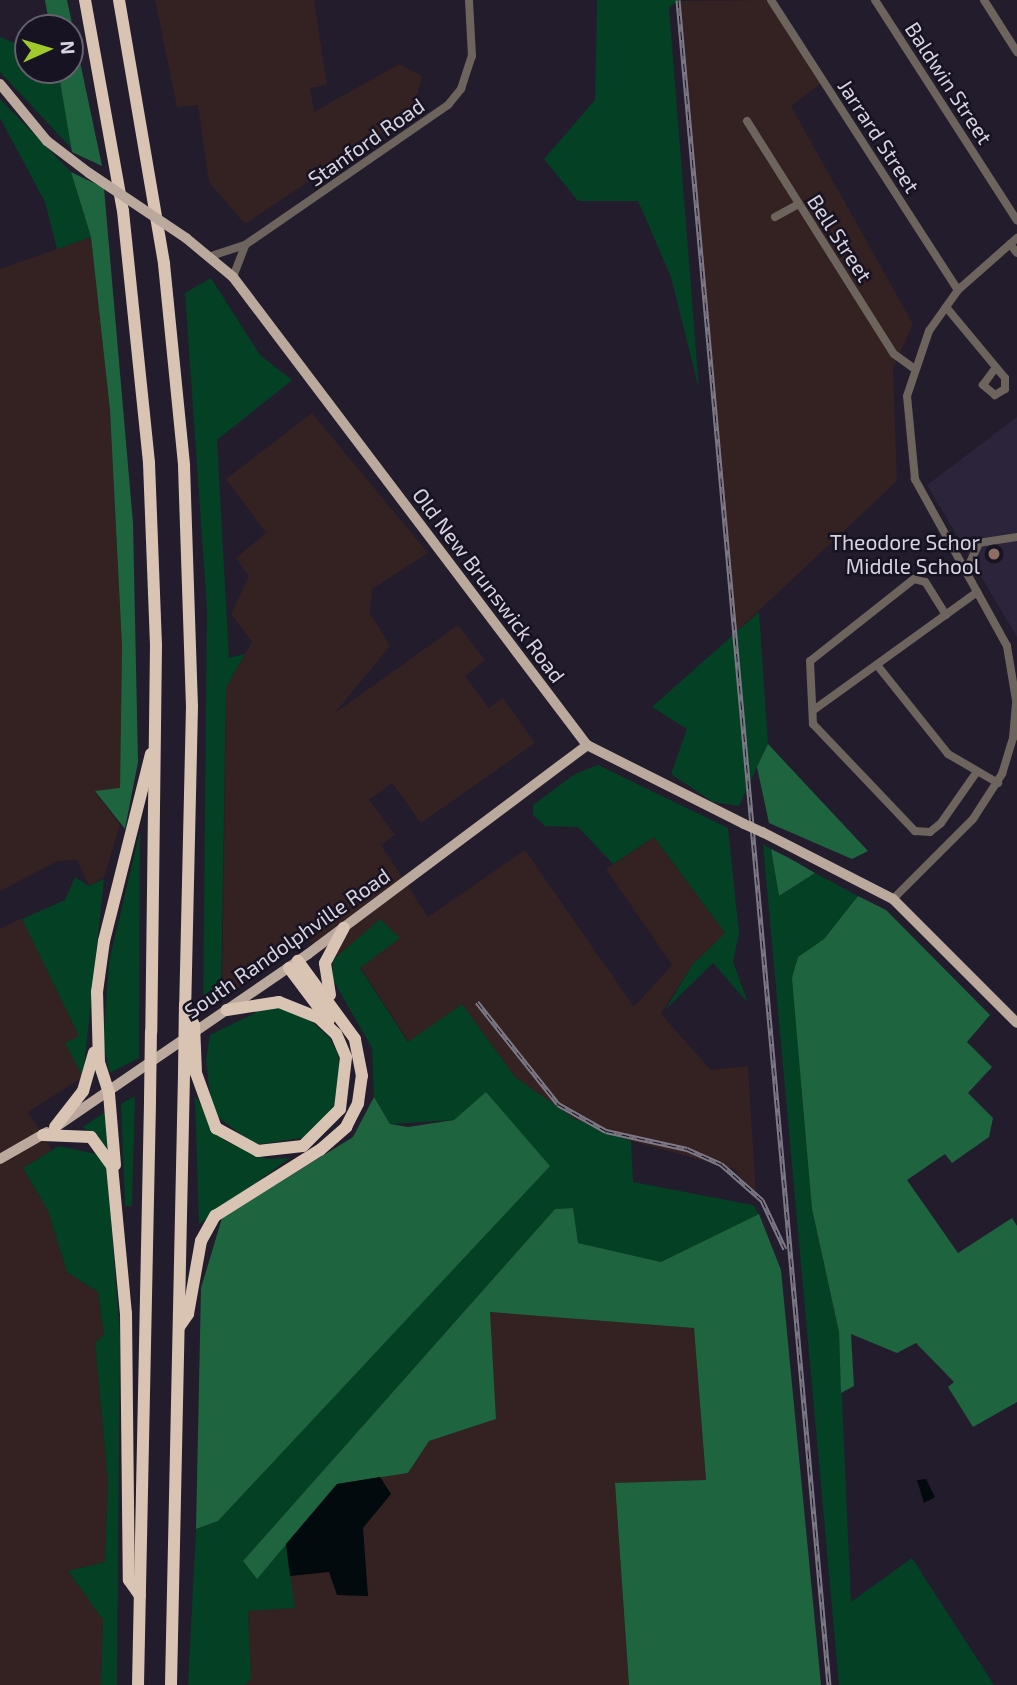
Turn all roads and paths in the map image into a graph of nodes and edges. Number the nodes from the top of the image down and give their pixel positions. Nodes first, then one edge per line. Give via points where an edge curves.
1 (85, 0) edge
2 (119, 0) edge
3 (469, 0) edge
4 (771, 0) edge
5 (874, 0) edge
6 (984, 0) edge
7 (1017, 52) edge
8 (0, 84) edge
9 (747, 121) dead end
10 (797, 205) junction
11 (775, 217) dead end
12 (1017, 220) edge
13 (1013, 241) edge
14 (245, 245) junction
15 (1017, 253) edge
16 (211, 256) junction
17 (233, 277) junction
18 (958, 290) junction
19 (946, 307) junction
20 (913, 368) junction
21 (993, 371) dead end
22 (1017, 537) edge
23 (979, 543) junction
24 (952, 547) junction
25 (966, 571) junction
26 (977, 592) junction
27 (946, 615) junction
28 (1017, 643) edge
29 (1007, 646) junction
30 (877, 664) junction
31 (815, 709) junction
32 (156, 728) junction
33 (587, 745) junction
34 (976, 773) junction
35 (998, 783) junction
36 (892, 899) junction
37 (344, 928) junction
38 (293, 964) junction
39 (333, 1002) junction
40 (227, 1010) junction
41 (1017, 1023) edge
42 (336, 1034) junction
43 (96, 1039) junction
44 (190, 1073) junction
45 (108, 1093) junction
46 (55, 1127) junction
47 (43, 1135) junction
48 (0, 1159) edge
49 (115, 1182) junction
50 (178, 1327) junction
51 (140, 1596) junction
52 (138, 1685) edge
53 (171, 1685) edge

1 - 32 highway via 139,349 153,528
2 - 44 highway, bridge via 162,251 184,466 192,706 185,1005
3 - 14 street, Stanford Road via 472,56 461,89 447,105
4 - 18 street, Jarrard Street
5 - 12 street, Baldwin Street
6 - 7 street
8 - 16 main road, Old New Brunswick Road, bridge via 47,141
9 - 10 street, Bell Street
10 - 11 street
10 - 20 street, Bell Street via 894,354
13 - 15 street
13 - 18 street
14 - 16 street, Stanford Road
14 - 17 street
16 - 17 main road, Old New Brunswick Road
17 - 33 main road, Old New Brunswick Road
18 - 19 street
19 - 20 street
19 - 21 street
20 - 24 street via 907,396 908,454 931,517
22 - 23 street
23 - 24 street
23 - 25 street
24 - 25 street
25 - 26 street
26 - 27 street
26 - 29 street
27 - 30 street
27 - 31 street via 925,582 914,579 810,661
28 - 29 street
29 - 35 street via 1015,721
30 - 31 street
30 - 34 street via 929,734
31 - 34 street via 820,736 915,831 930,832 941,823
32 - 43 highway via 104,940
32 - 51 highway, bridge
33 - 36 main road, Old New Brunswick Road, bridge
33 - 37 main road, South Randolphville Road
34 - 35 street
35 - 36 street via 973,819
36 - 41 main road, Old New Brunswick Road
37 - 38 main road, South Randolphville Road
37 - 39 highway via 324,971
38 - 39 highway
38 - 40 main road, South Randolphville Road
38 - 42 highway
39 - 50 highway via 360,1056 362,1084 353,1115 320,1150 215,1216 201,1241 188,1314
40 - 42 highway via 291,1004
40 - 45 main road, South Randolphville Road
42 - 44 highway via 348,1072 344,1099 321,1133 287,1150 248,1147 216,1128
43 - 45 highway
43 - 46 highway via 83,1091
44 - 50 highway
45 - 46 main road, South Randolphville Road
45 - 49 highway
46 - 47 main road, South Randolphville Road
47 - 48 main road, South Randolphville Road
47 - 49 highway via 92,1137 108,1156
49 - 51 highway via 127,1339 129,1580
50 - 53 highway
51 - 52 highway

